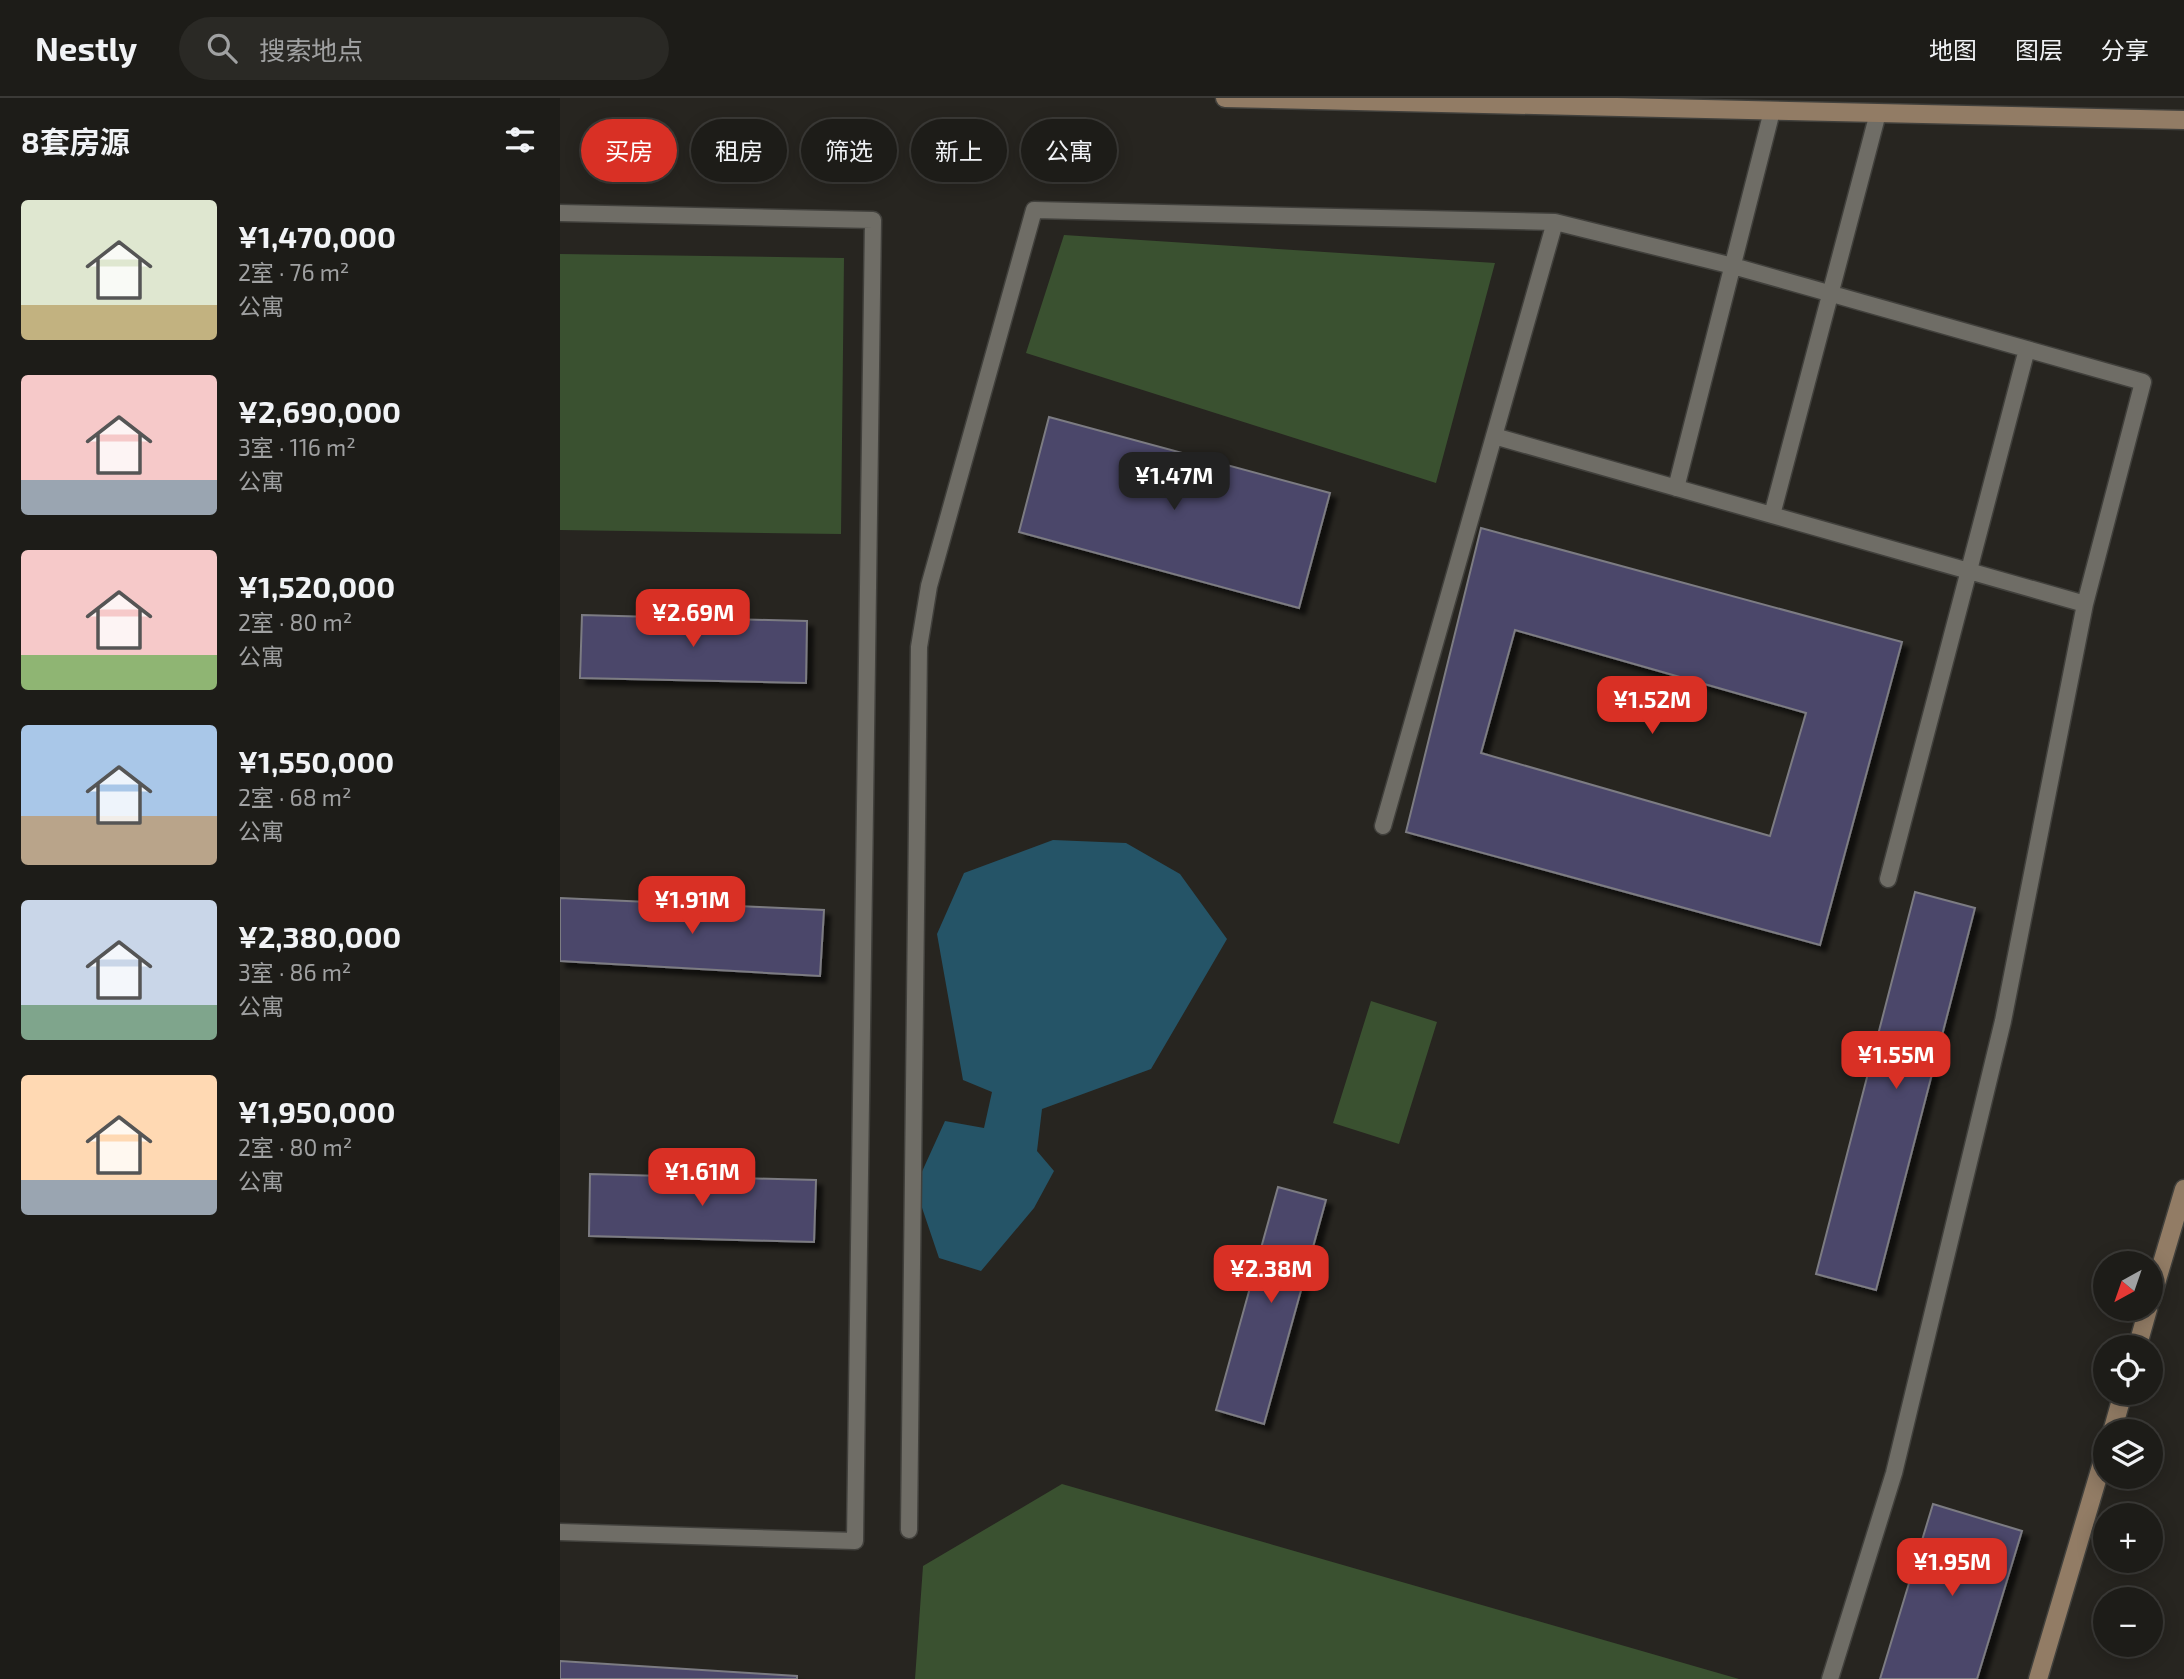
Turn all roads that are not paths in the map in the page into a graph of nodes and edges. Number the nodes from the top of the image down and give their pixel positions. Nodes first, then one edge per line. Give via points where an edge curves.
1 (1225, 98) edge
2 (1772, 111) junction
3 (1878, 113) junction
4 (2184, 120) edge
5 (560, 213) edge
6 (1555, 222) junction
7 (1733, 266) junction
8 (1830, 294) junction
9 (2027, 349) junction
10 (1494, 436) junction
11 (1676, 488) junction
12 (1772, 515) junction
13 (1970, 571) junction
14 (2085, 604) junction
15 (1383, 825) dead end
16 (1888, 879) dead end
17 (2184, 1189) edge
18 (2163, 1260) edge
19 (2094, 1489) edge
20 (909, 1530) dead end
21 (560, 1532) edge
22 (1830, 1679) edge
23 (2038, 1679) edge

1 - 2 main road
2 - 3 main road
2 - 7 lane
3 - 4 main road
3 - 8 lane
5 - 21 lane via 873,220 855,1541
6 - 7 lane
6 - 10 lane
6 - 20 lane via 1034,210 929,586 919,647
7 - 8 lane
7 - 11 lane
8 - 9 lane
8 - 12 lane
9 - 13 lane
9 - 14 lane via 2143,382
10 - 11 lane
10 - 15 lane
11 - 12 lane
12 - 13 lane
13 - 14 lane
13 - 16 lane
14 - 22 lane via 1997,1047 1894,1473
17 - 18 main road
19 - 23 main road

